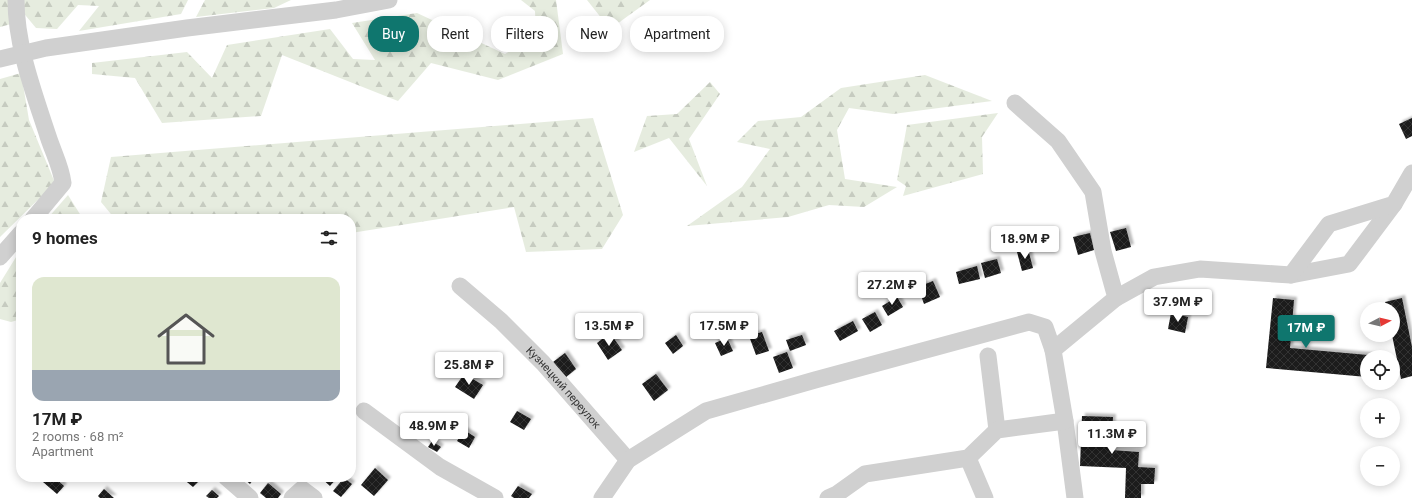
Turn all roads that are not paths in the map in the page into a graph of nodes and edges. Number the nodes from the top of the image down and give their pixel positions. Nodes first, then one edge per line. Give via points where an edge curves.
1 (16, 0) edge
2 (389, 0) edge
3 (23, 53) junction
4 (0, 58) edge
5 (1014, 103) dead end
6 (1412, 173) edge
7 (1394, 204) junction
8 (37, 214) edge
9 (16, 239) edge
10 (0, 257) edge
11 (1291, 275) junction
12 (460, 286) dead end
13 (1116, 298) junction
14 (1053, 350) junction
15 (988, 356) dead end
16 (364, 411) dead end
17 (1065, 421) junction
18 (997, 430) junction
19 (968, 458) junction
20 (628, 460) junction
21 (232, 482) edge
22 (250, 498) edge
23 (292, 498) edge
24 (314, 498) edge
25 (495, 498) edge
26 (602, 498) edge
27 (828, 498) edge
28 (985, 498) edge
29 (1075, 498) edge

1 - 3 street via 16,16
2 - 3 street via 336,10 187,28
3 - 4 street
3 - 8 street via 63,182
5 - 13 street via 1058,142 1093,192 1103,251
6 - 7 street
7 - 11 street via 1329,224
7 - 11 street via 1349,264
9 - 10 street
11 - 13 street via 1200,269 1154,276
12 - 20 street, Кузнецкий переулок via 542,363
13 - 14 street
14 - 17 street
14 - 20 street via 1045,327 1029,322 706,411
15 - 18 street
16 - 25 street via 440,467
17 - 18 street
17 - 29 street
18 - 19 street
19 - 27 street via 865,474
19 - 28 street
20 - 26 street
21 - 22 street
23 - 24 street via 302,489

